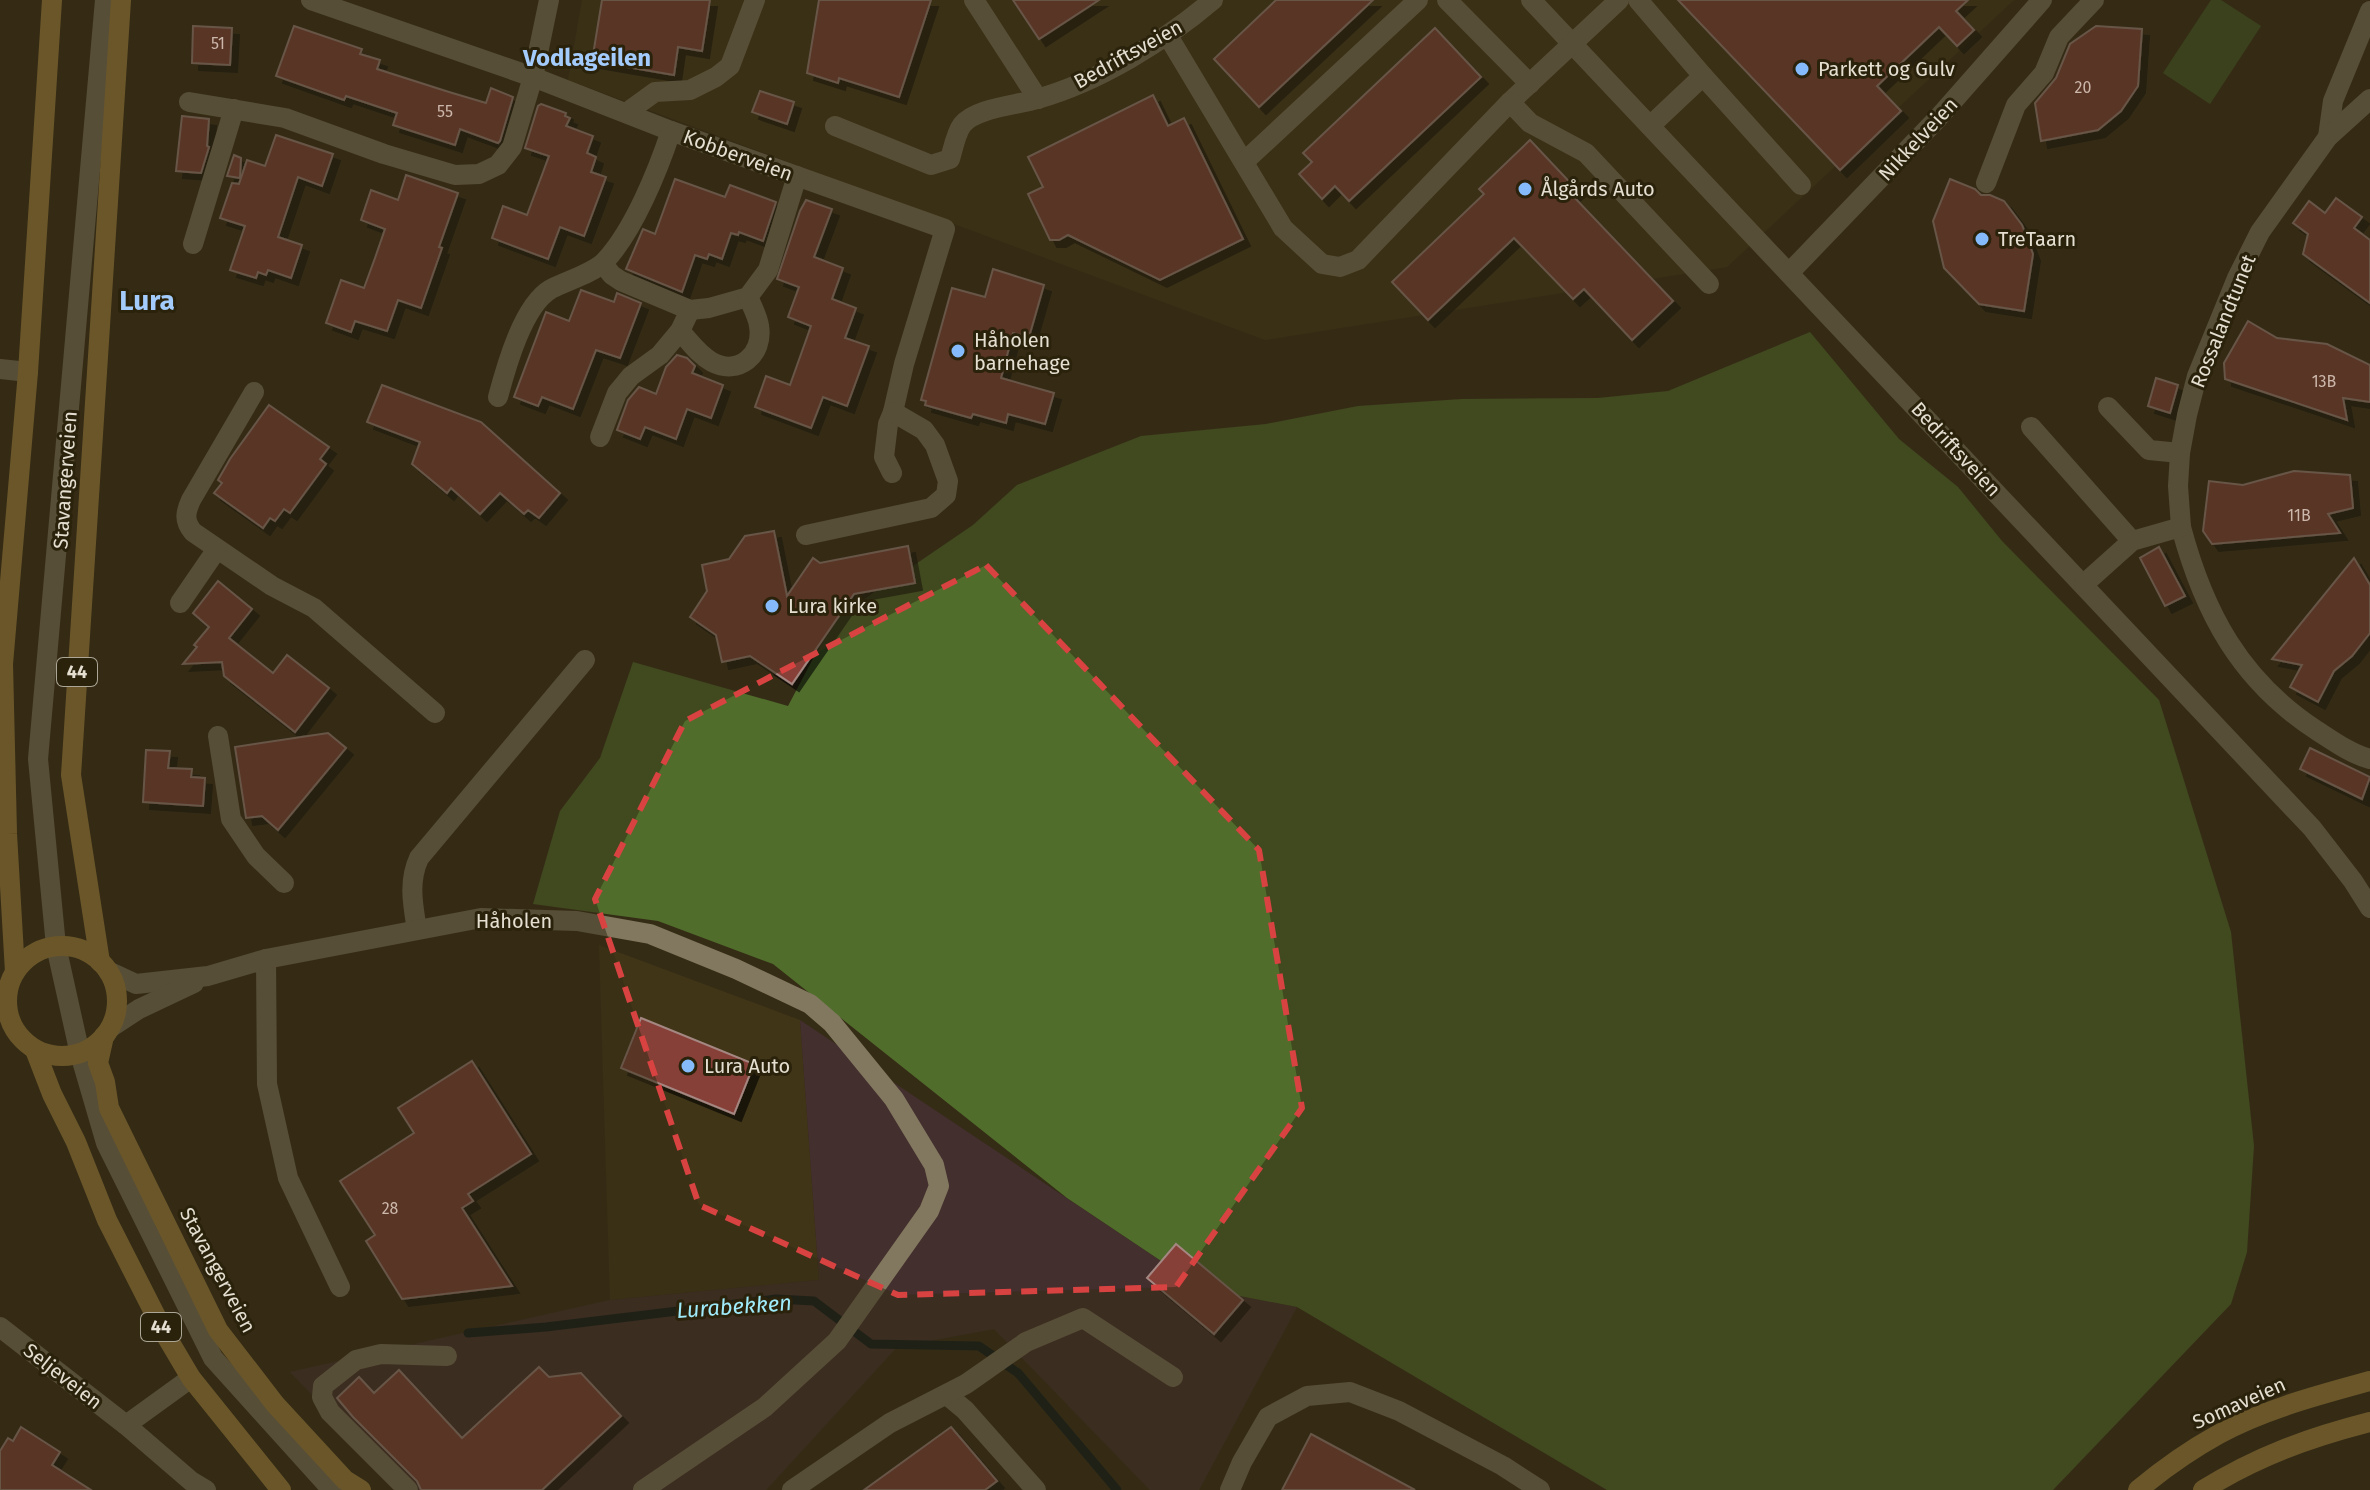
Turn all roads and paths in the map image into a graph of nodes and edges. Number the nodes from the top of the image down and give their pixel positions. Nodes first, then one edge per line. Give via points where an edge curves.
1 (52, 0) edge
2 (105, 0) edge
3 (121, 0) edge
4 (311, 0) edge
5 (549, 0) edge
6 (755, 0) edge
7 (974, 0) edge
8 (1213, 0) edge
9 (1418, 0) edge
10 (1447, 0) edge
11 (1531, 0) edge
12 (1619, 0) edge
13 (1638, 0) edge
14 (2042, 0) edge
15 (2094, 0) edge
16 (2370, 11) edge
17 (1168, 36) junction
18 (1573, 45) junction
19 (1703, 76) junction
20 (533, 77) junction
21 (1530, 84) junction
22 (1038, 99) junction
23 (2370, 99) edge
24 (189, 102) dead end
25 (1510, 102) junction
26 (234, 109) junction
27 (626, 113) junction
28 (835, 126) dead end
29 (1650, 126) junction
30 (671, 131) junction
31 (2328, 137) junction
32 (1245, 161) junction
33 (797, 176) junction
34 (1986, 183) dead end
35 (1801, 185) dead end
36 (193, 244) dead end
37 (603, 264) junction
38 (1789, 273) junction
39 (1709, 284) dead end
40 (748, 297) junction
41 (690, 310) junction
42 (680, 331) junction
43 (0, 369) edge
44 (28, 372) junction
45 (254, 392) dead end
46 (498, 397) dead end
47 (2108, 407) dead end
48 (893, 412) junction
49 (2031, 427) dead end
50 (600, 437) dead end
51 (2180, 453) junction
52 (892, 473) dead end
53 (2181, 527) junction
54 (806, 535) dead end
55 (2132, 541) junction
56 (217, 549) junction
57 (2084, 584) junction
58 (180, 603) dead end
59 (585, 660) dead end
60 (435, 713) dead end
61 (218, 736) dead end
62 (2370, 759) edge
63 (284, 883) dead end
64 (2370, 908) edge
65 (417, 930) junction
66 (56, 946) junction
67 (266, 959) junction
68 (104, 966) junction
69 (15, 972) junction
70 (208, 976) junction
71 (107, 1032) junction
72 (35, 1050) junction
73 (80, 1054) junction
74 (340, 1287) dead end
75 (0, 1327) edge
76 (447, 1356) dead end
77 (1173, 1377) dead end
78 (191, 1378) junction
79 (2370, 1381) edge
80 (947, 1395) junction
81 (2370, 1422) edge
82 (126, 1425) junction
83 (206, 1490) edge
84 (281, 1490) edge
85 (332, 1490) edge
86 (361, 1490) edge
87 (408, 1490) edge
88 (645, 1490) edge
89 (792, 1490) edge
90 (1036, 1490) edge
91 (1230, 1490) edge
92 (1540, 1490) edge
93 (2138, 1490) edge
94 (2203, 1490) edge

1 - 44 main road
2 - 66 street via 38,759
3 - 68 main road, Stavangerveien / 44 via 71,775
4 - 20 street, Kobberveien
5 - 20 street
6 - 27 street via 730,66 690,90 655,92
7 - 22 street
8 - 17 street, Bedriftsveien
9 - 32 street
10 - 21 street
11 - 18 street, Bedriftsveien
12 - 18 street
13 - 19 street
14 - 38 street, Nikkelveien
15 - 34 street via 2059,37 2044,73 2016,105
16 - 31 street, Rossalandtunet via 2333,101
17 - 22 street, Bedriftsveien via 1084,83
17 - 32 street
18 - 21 street
18 - 29 street, Bedriftsveien
19 - 29 street
19 - 35 street
20 - 26 street via 512,147 498,165 479,174 455,175 285,118
20 - 27 street, Kobberveien
21 - 25 street
22 - 28 street, Bedriftsveien via 984,111 963,124 950,159 931,165
23 - 31 street, Rossalandtunet
24 - 26 street
25 - 32 street via 1358,260 1340,267 1322,264 1283,228
25 - 39 street via 1530,123 1586,153
26 - 36 street
27 - 30 street, Kobberveien
29 - 38 street, Bedriftsveien
30 - 33 street, Kobberveien
30 - 37 street via 629,226
31 - 51 street, Rossalandtunet via 2260,232 2237,278 2197,376
33 - 40 street via 768,270
33 - 48 street, Kobberveien via 945,229
37 - 41 street via 621,281
37 - 46 street via 537,299
38 - 57 street, Bedriftsveien
40 - 41 street
40 - 42 street via 759,340 745,362 725,367 702,355
41 - 42 street
42 - 50 street via 617,393
43 - 44 street
44 - 69 main road via 3,664
45 - 56 street via 186,510 193,532
47 - 51 street via 2149,450
48 - 52 street via 884,448
48 - 54 street via 924,430 935,445 948,481 946,495 931,508
49 - 55 street
51 - 53 street, Rossalandtunet
53 - 55 street
53 - 62 street, Rossalandtunet via 2206,600 2227,643 2250,673 2302,721
55 - 57 street
56 - 58 street
56 - 60 street via 314,608
57 - 64 street, Bedriftsveien via 2312,828
59 - 65 street via 419,858 411,892
61 - 63 street via 231,819 256,856
65 - 67 street, Håholen
65 - 88 street, Håholen via 481,918 577,921 650,934 736,969 810,1004 832,1023 894,1099 934,1165 939,1186 929,1211 837,1341 765,1407
66 - 68 main road via 76,948
66 - 69 main road via 34,953
66 - 73 street
67 - 70 street, Håholen
67 - 74 street via 267,1084 288,1178
68 - 70 street, Håholen via 136,984
68 - 71 main road, Stavangerveien via 116,989 117,1009
69 - 72 main road via 7,990 8,1013 17,1034
70 - 71 street, Håholen via 139,1009
71 - 73 main road
71 - 86 main road, Stavangerveien / 44 via 98,1063 109,1108 218,1330 275,1404 345,1480
72 - 73 main road via 57,1057
72 - 78 main road, 44 via 107,1220
73 - 85 street via 106,1143 213,1358
75 - 82 street, Seljeveien
76 - 87 street via 381,1354 356,1360 323,1386 330,1412
77 - 80 street via 1083,1318 1026,1342
78 - 82 street
78 - 84 main road, 44
79 - 93 main road, Somaveien via 2221,1433
80 - 89 street via 890,1423
80 - 90 street
81 - 94 main road via 2279,1450
82 - 83 street, Seljeveien
91 - 92 street via 1268,1417 1307,1396 1350,1392 1399,1411

